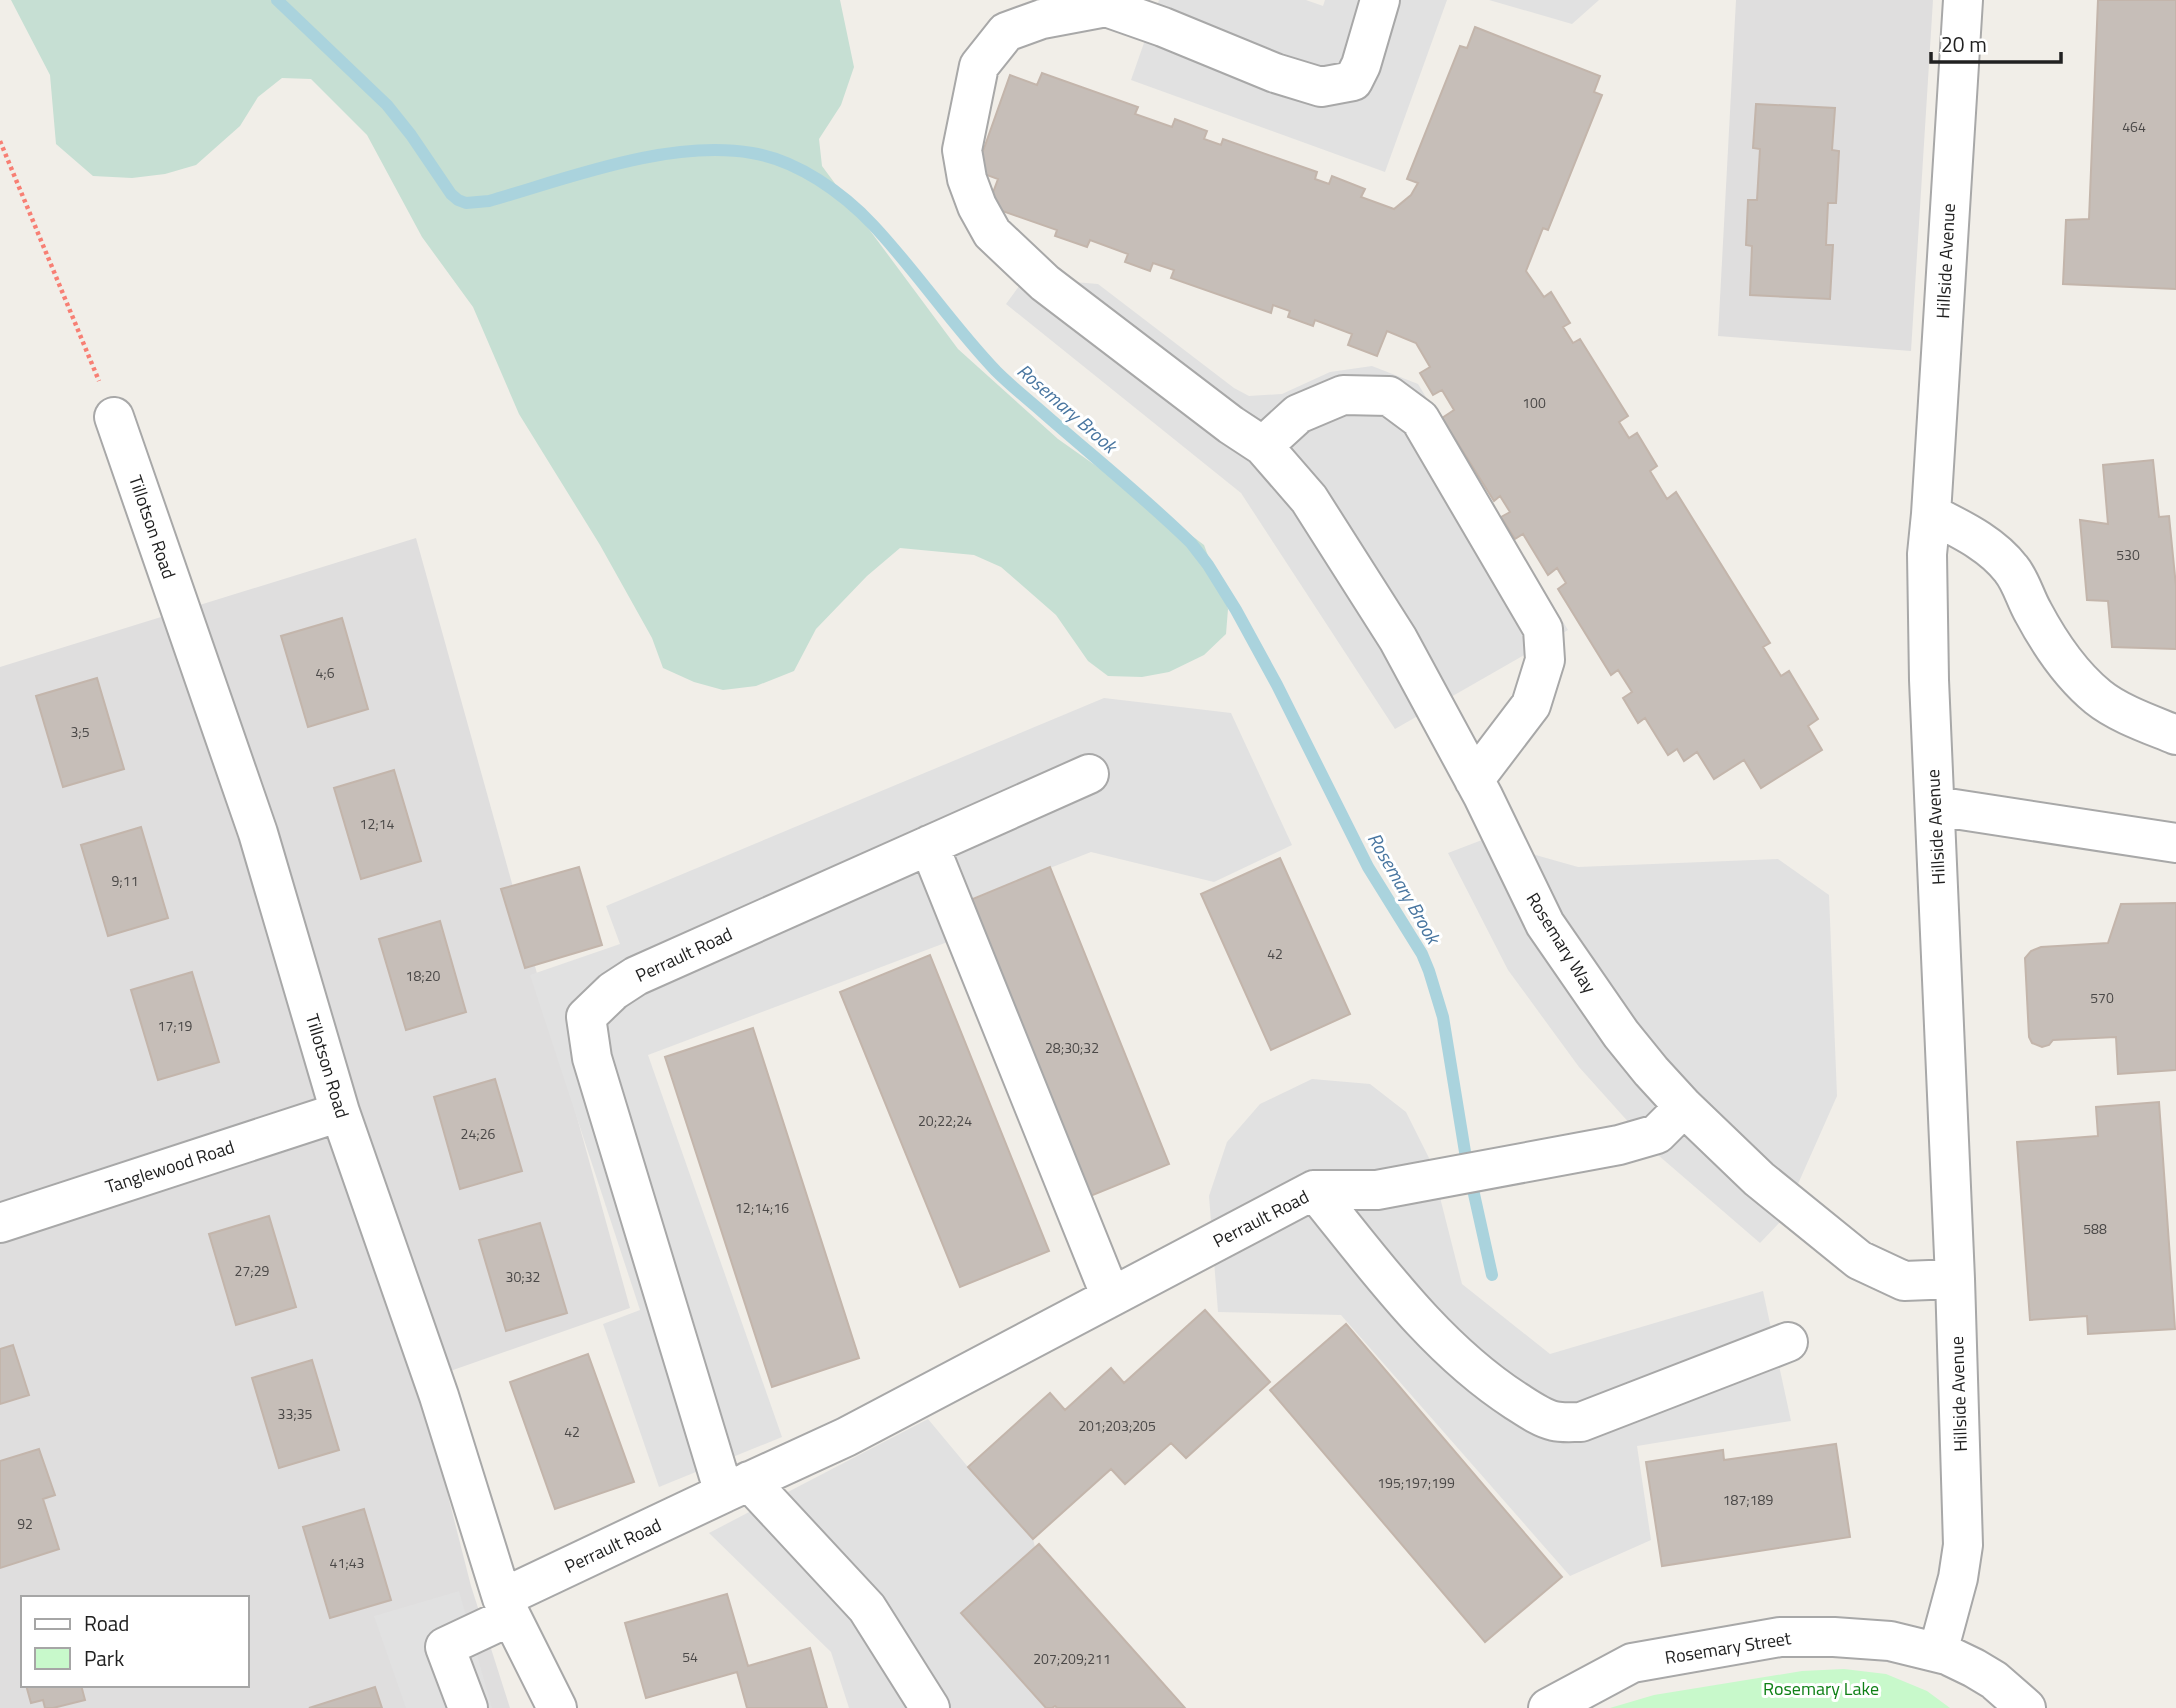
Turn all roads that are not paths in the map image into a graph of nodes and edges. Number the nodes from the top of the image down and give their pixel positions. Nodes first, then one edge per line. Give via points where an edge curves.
1 (1380, 0) edge
2 (1963, 0) edge
3 (114, 417) road end
4 (1263, 446) junction
5 (1931, 514) junction
6 (2176, 735) edge
7 (1089, 774) dead end
8 (1474, 780) junction
9 (1935, 806) junction
10 (2176, 844) edge
11 (929, 845) junction
12 (1684, 1107) junction
13 (340, 1112) junction
14 (1314, 1190) junction
15 (0, 1223) edge
16 (1955, 1279) junction
17 (1111, 1297) junction
18 (1788, 1342) dead end
19 (736, 1487) junction
20 (507, 1607) junction
21 (1938, 1652) junction
22 (468, 1708) edge
23 (557, 1708) edge
24 (930, 1708) edge
25 (1548, 1708) edge
26 (2026, 1708) edge

1 - 4 street, Rosemary Way via 1353,81 1321,87 1106,7 1042,19 1006,32 979,66 961,150 973,197 992,233 1045,283
2 - 5 street, Hillside Avenue
3 - 13 street, Tillotson Road via 258,833
4 - 8 street, Rosemary Way via 1309,499 1363,582
4 - 8 street via 1298,414 1343,395 1389,396 1420,419 1543,629 1545,660 1531,705
5 - 6 street via 1983,543 2012,570 2052,647 2100,699
5 - 9 street, Hillside Avenue via 1927,554
7 - 11 street, Perrault Road
8 - 12 street, Rosemary Way via 1545,924 1621,1034
9 - 10 street
9 - 16 street, Hillside Avenue
11 - 17 street
11 - 19 street, Perrault Road via 636,976 586,1017 592,1058
12 - 14 street via 1657,1134 1619,1145 1377,1190
12 - 16 street, Rosemary Way via 1759,1179 1859,1260 1904,1281
13 - 15 street, Tanglewood Road
13 - 20 street, Tillotson Road
14 - 17 street, Perrault Road
14 - 18 street, Perrault Road via 1438,1336 1488,1383 1554,1421 1581,1422
16 - 21 street, Hillside Avenue via 1964,1545
17 - 19 street, Perrault Road via 846,1437
19 - 20 street, Perrault Road
19 - 24 street via 867,1608
20 - 22 street, Perrault Road via 445,1647
20 - 23 street, Tillotson Road
21 - 25 street, Rosemary Street via 1890,1641 1780,1637 1632,1663
21 - 26 street, Rosemary Street via 1974,1668

